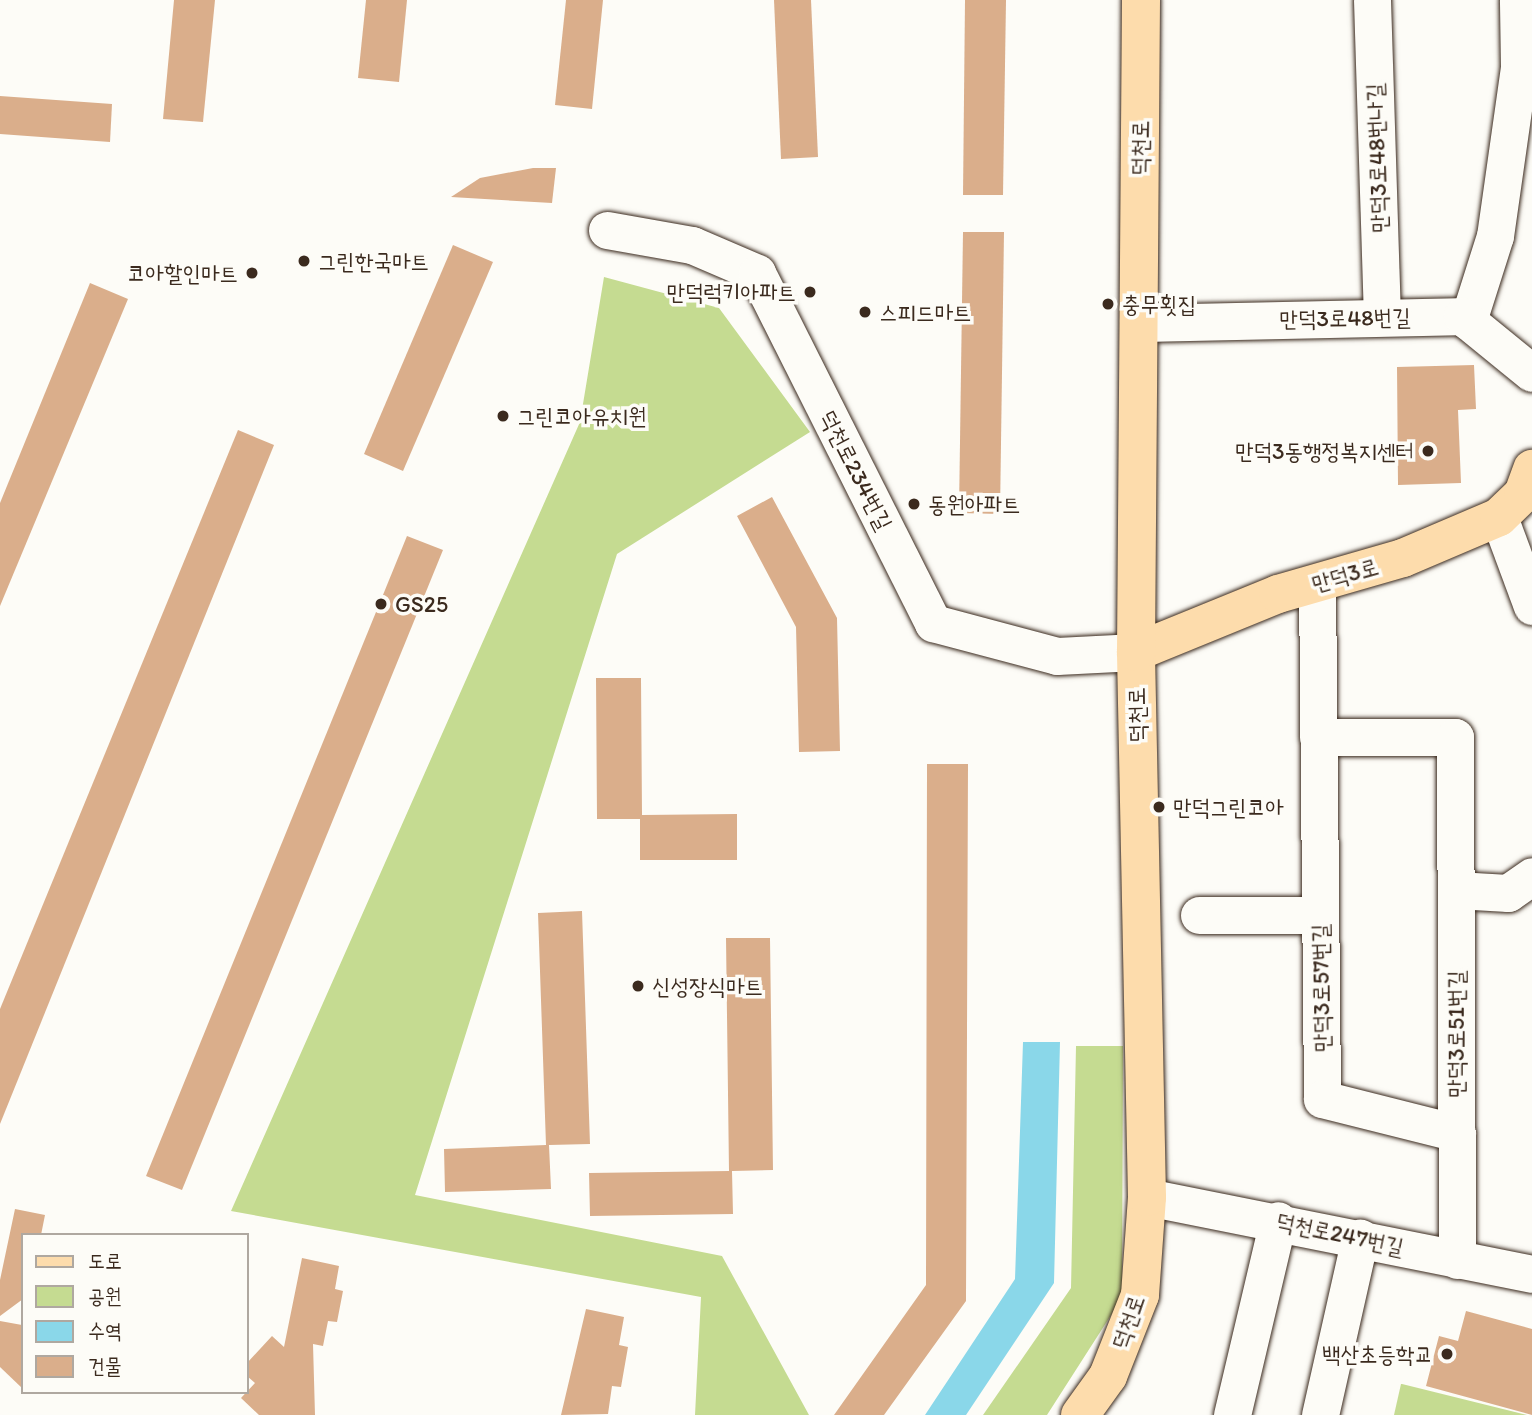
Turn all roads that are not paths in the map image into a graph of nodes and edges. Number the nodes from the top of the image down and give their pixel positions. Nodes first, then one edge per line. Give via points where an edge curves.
1 (1142, 0) edge
2 (1371, 0) edge
3 (1518, 0) edge
4 (607, 230) dead end
5 (1382, 317) junction
6 (1468, 321) junction
7 (1138, 323) junction
8 (1532, 373) edge
9 (1532, 469) edge
10 (1499, 517) junction
11 (1317, 583) junction
12 (1532, 606) edge
13 (1136, 652) junction
14 (1318, 737) junction
15 (1532, 876) edge
16 (1456, 890) junction
17 (1199, 915) dead end
18 (1320, 915) junction
19 (1457, 1133) junction
20 (1147, 1197) junction
21 (1278, 1220) junction
22 (1360, 1237) junction
23 (1457, 1260) junction
24 (1532, 1274) edge
25 (1080, 1415) edge
26 (1232, 1415) edge
27 (1320, 1415) edge

1 - 7 main road, 덕천로
2 - 5 street, 만덕3로48번나길
3 - 6 street via 1519,66 1494,236
4 - 13 street, 덕천로234번길 via 692,245 757,273 933,623 1057,656
5 - 6 street, 만덕3로48번길 via 1444,315
5 - 7 street, 만덕3로48번길
6 - 8 street, 만덕3로48번길
7 - 13 main road, 덕천로
9 - 10 main road, 만덕3로 via 1523,494
10 - 11 main road, 만덕3로 via 1403,558
10 - 12 street
11 - 13 main road, 만덕3로
11 - 14 street, 만덕3로57번길
13 - 20 main road, 덕천로
14 - 16 street via 1455,737
14 - 18 street, 만덕3로57번길
15 - 16 street via 1508,892
16 - 19 street, 만덕3로51번길
17 - 18 street
18 - 19 street, 만덕3로57번길 via 1322,1099
19 - 23 street, 만덕3로51번길
20 - 21 street, 덕천로247번길
20 - 25 main road, 덕천로 via 1140,1295 1108,1376
21 - 22 street, 덕천로247번길
21 - 26 street
22 - 23 street, 덕천로247번길
22 - 27 street
23 - 24 street, 덕천로247번길

